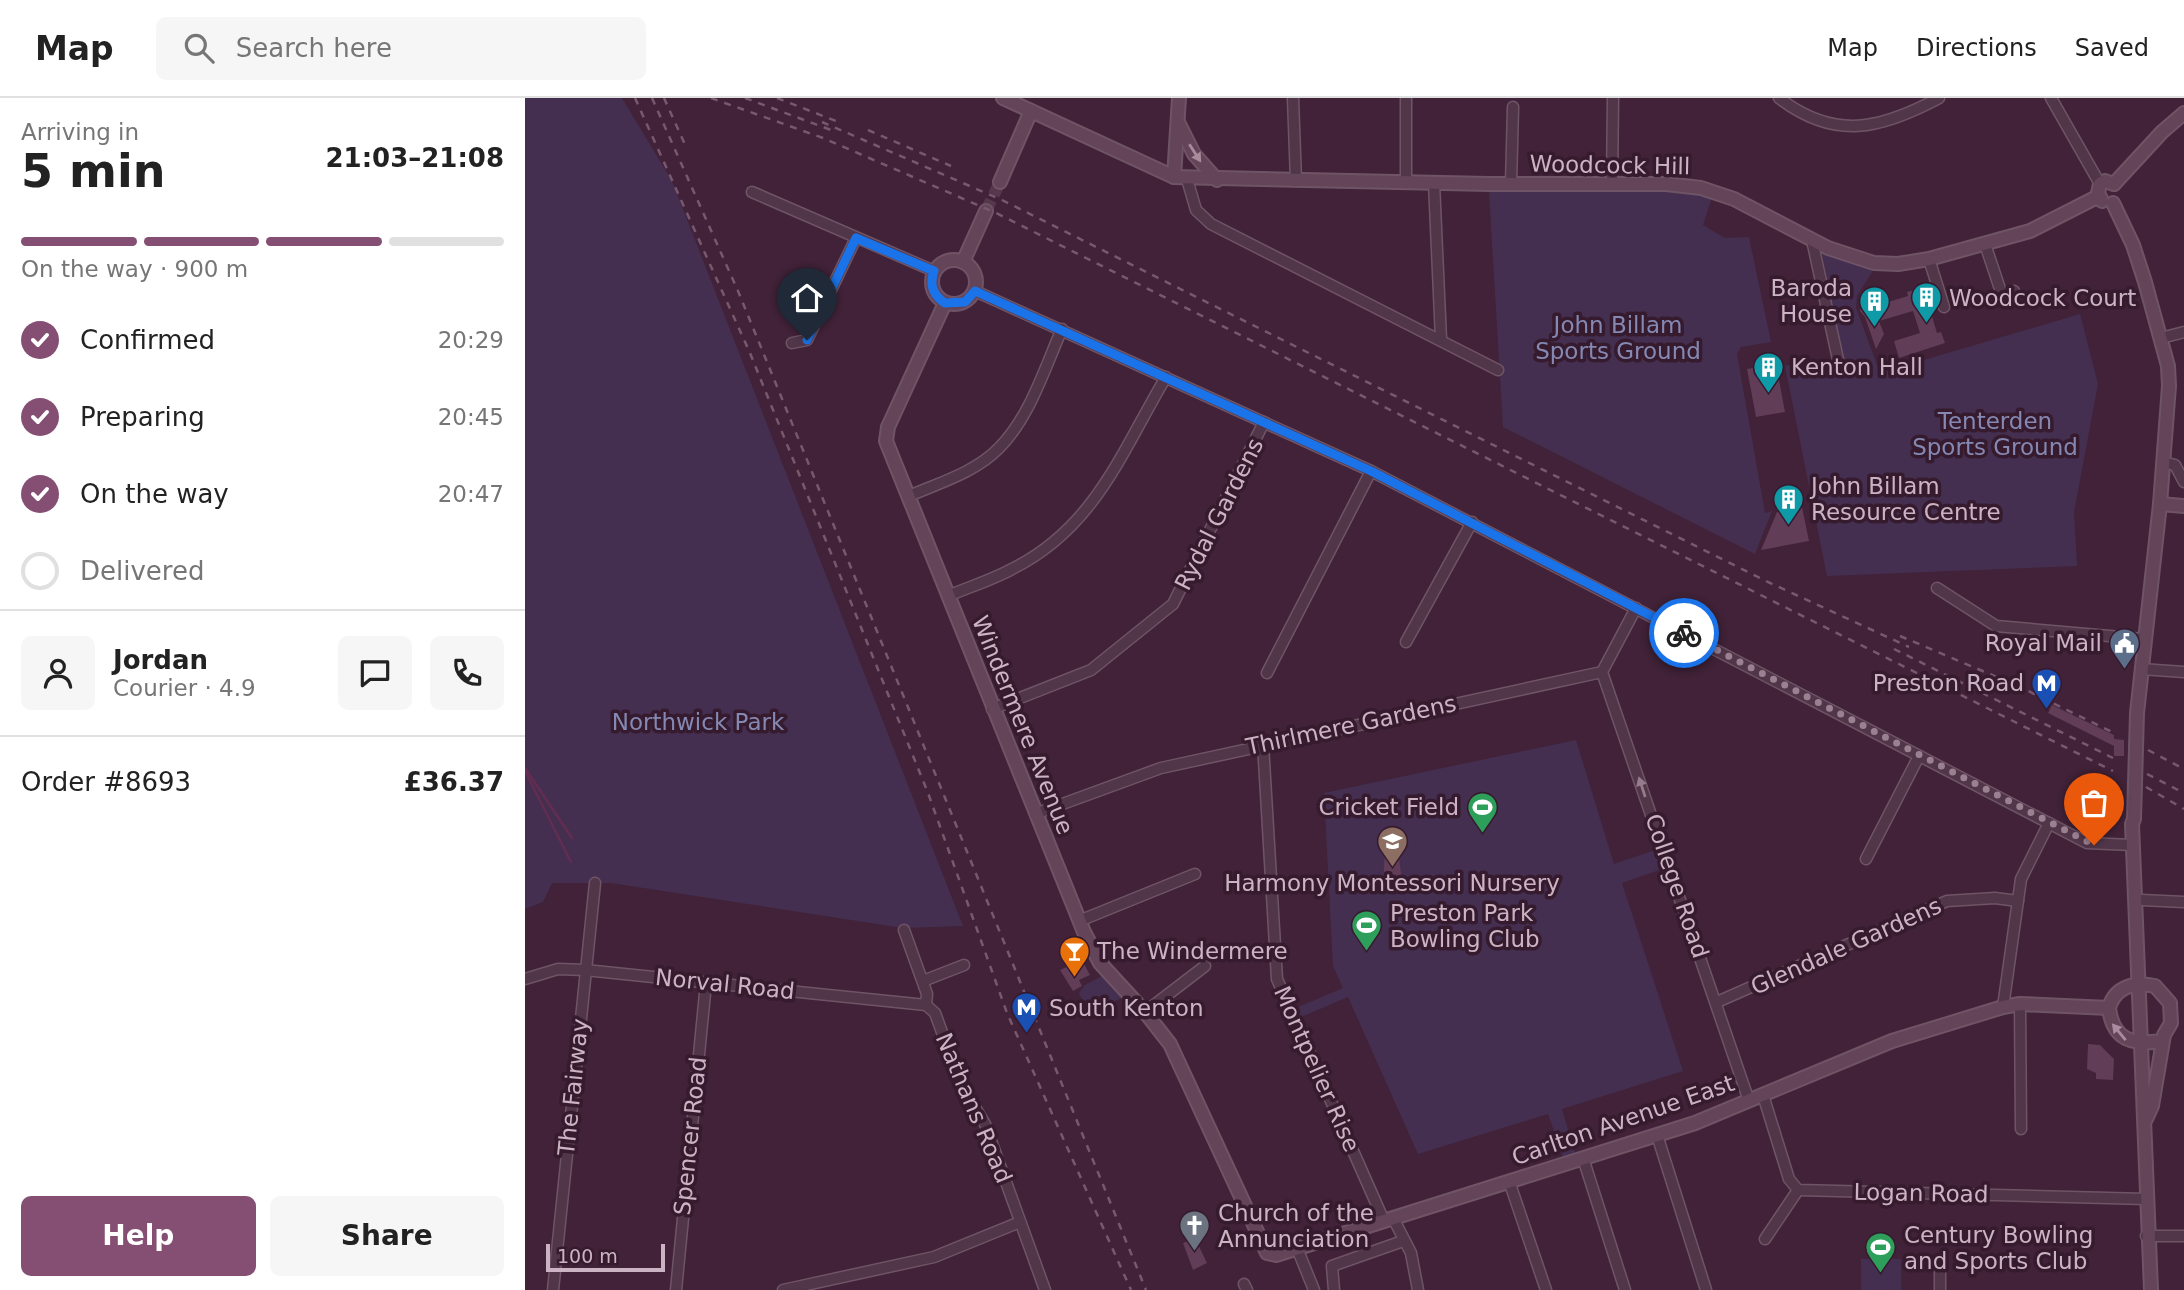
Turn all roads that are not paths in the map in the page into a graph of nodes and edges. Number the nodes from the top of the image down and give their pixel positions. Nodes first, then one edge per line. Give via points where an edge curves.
1 (1003, 98) edge
2 (1178, 98) edge
3 (1293, 98) edge
4 (1406, 98) edge
5 (1613, 98) edge
6 (1779, 98) edge
7 (1939, 98) edge
8 (2051, 98) edge
9 (1513, 107) dead end
10 (1031, 111) junction
11 (2184, 113) edge
12 (1179, 123) junction
13 (1180, 178) junction
14 (1217, 180) junction
15 (1296, 181) junction
16 (1000, 182) tunnel mouth
17 (1406, 182) junction
18 (1434, 183) junction
19 (1511, 184) junction
20 (1612, 184) junction
21 (2114, 184) junction
22 (2099, 190) junction
23 (752, 192) dead end
24 (2113, 204) junction
25 (986, 211) tunnel mouth
26 (856, 238) junction
27 (1812, 240) junction
28 (1985, 244) junction
29 (1929, 259) junction
30 (963, 262) junction
31 (934, 271) junction
32 (975, 291) junction
33 (2014, 291) dead end
34 (2002, 295) junction
35 (1987, 300) dead end
36 (945, 303) junction
37 (1944, 307) dead end
38 (1062, 329) junction
39 (2184, 332) edge
40 (2161, 338) junction
41 (1441, 339) junction
42 (792, 343) dead end
43 (1839, 364) dead end
44 (1498, 370) dead end
45 (1166, 377) junction
46 (1264, 422) junction
47 (2163, 462) junction
48 (1371, 471) junction
49 (2184, 482) edge
50 (909, 496) junction
51 (2183, 503) edge
52 (2160, 504) junction
53 (1472, 522) junction
54 (1937, 588) dead end
55 (948, 596) junction
56 (1636, 608) junction
57 (2144, 639) junction
58 (1406, 642) dead end
59 (2141, 669) junction
60 (1602, 672) junction
61 (2184, 672) edge
62 (1266, 673) dead end
63 (992, 709) junction
64 (1263, 744) junction
65 (1919, 756) junction
66 (1035, 814) junction
67 (2134, 819) junction
68 (2049, 823) junction
69 (2131, 845) junction
70 (1866, 859) dead end
71 (1195, 874) dead end
72 (595, 883) dead end
73 (2142, 900) junction
74 (2018, 901) junction
75 (2184, 902) edge
76 (2138, 916) junction
77 (1079, 921) junction
78 (904, 930) dead end
79 (964, 965) dead end
80 (1205, 965) dead end
81 (585, 970) junction
82 (525, 979) edge
83 (923, 981) junction
84 (706, 983) junction
85 (2139, 985) junction
86 (1717, 1002) junction
87 (2020, 1004) junction
88 (926, 1006) junction
89 (2003, 1007) junction
90 (2109, 1008) junction
91 (1145, 1012) junction
92 (2171, 1023) junction
93 (2184, 1028) edge
94 (2163, 1041) junction
95 (2142, 1042) junction
96 (1763, 1095) junction
97 (1749, 1101) junction
98 (2144, 1125) junction
99 (2021, 1129) dead end
100 (1657, 1135) junction
101 (1583, 1158) junction
102 (1509, 1181) junction
103 (1798, 1190) junction
104 (2146, 1199) junction
105 (1389, 1220) junction
106 (1020, 1222) junction
107 (2147, 1236) junction
108 (2184, 1237) edge
109 (1765, 1239) dead end
110 (1403, 1241) junction
111 (1297, 1248) junction
112 (1271, 1255) joint
113 (1940, 1264) dead end
114 (553, 1290) edge
115 (676, 1290) edge
116 (783, 1290) edge
117 (1045, 1290) edge
118 (1314, 1290) edge
119 (1334, 1290) edge
120 (1418, 1290) edge
121 (1546, 1290) edge
122 (1625, 1290) edge
123 (1706, 1290) edge
124 (1940, 1290) edge
125 (2151, 1290) edge

1 - 10 street
2 - 12 street
3 - 15 street
4 - 17 street
5 - 20 street
6 - 7 street via 1797,112 1825,122 1873,126
8 - 22 street
9 - 19 street
10 - 13 street
10 - 16 street
11 - 21 street
12 - 13 street
12 -> 14 street via 1194,154
13 - 14 street, Woodcock Hill
13 - 41 street via 1196,210 1211,224
14 - 15 street, Woodcock Hill
15 - 17 street, Woodcock Hill
17 - 18 street, Woodcock Hill
18 - 19 street, Woodcock Hill
18 - 41 street
19 - 20 street, Woodcock Hill
20 - 27 street, Woodcock Hill via 1701,188 1734,199
21 - 22 street via 2105,181
21 - 24 street via 2117,195
22 - 24 street via 2103,203
22 - 28 street, Woodcock Hill via 2030,231
23 - 26 street
24 - 40 street via 2133,245
25 - 30 street
26 - 31 street
26 - 42 street via 807,340
27 - 29 street, Woodcock Hill via 1874,263
27 - 43 street
28 - 29 street, Woodcock Hill
28 - 34 street
29 - 37 street
30 - 31 street via 945,262
30 - 32 street via 974,272
31 - 36 street via 931,285
32 - 36 street via 965,302
32 - 38 street
33 - 34 street
34 - 35 street
36 - 50 street, Windermere Avenue via 888,427 886,441
38 - 45 street
38 - 50 street via 1031,398 999,448 976,466
39 - 40 street
40 - 47 street via 2169,386
41 - 44 street
45 - 46 street
45 - 55 street via 1101,492 1078,520 1013,569
46 - 48 street
46 - 63 street, Rydal Gardens via 1173,604 1091,670
47 - 49 street via 2175,465
47 - 52 street
48 - 53 street
48 - 62 street
50 - 55 street, Windermere Avenue
51 - 52 street
52 - 57 street
53 - 56 street
53 - 58 street
54 - 57 street via 1996,626
55 - 63 street, Windermere Avenue
56 - 60 street
56 - 65 street
57 - 59 street
59 - 61 street
59 - 67 street
60 - 64 street, Thirlmere Gardens
86 -> 60 street, College Road
63 - 66 street, Windermere Avenue
64 - 66 street, Thirlmere Gardens via 1161,768
64 - 105 street, Montpelier Rise via 1277,979
65 - 68 street
65 - 70 street
66 - 77 street, Windermere Avenue
67 - 69 street
67 - 73 street via 2139,824
68 - 69 street via 2091,844
68 - 74 street via 2028,863
69 - 76 street via 2134,912
71 - 77 street
72 - 81 street, The Fairway
73 - 75 street
73 - 76 street
74 - 86 street, Glendale Gardens via 1947,901
74 - 89 street
76 - 85 street
77 - 91 street, Windermere Avenue via 1100,963
78 - 83 street, Nathans Road
79 - 83 street
80 - 91 street
81 - 82 street, Norval Road via 558,969
81 - 84 street, Norval Road
81 - 114 street, The Fairway
83 - 88 street, Nathans Road
84 - 88 street, Norval Road
84 - 115 street, Spencer Road
85 - 90 street via 2119,990
85 - 92 street via 2155,986 2164,994 2170,1003
85 - 95 street
86 - 97 street, College Road
87 - 89 street, Carlton Avenue East
87 - 90 street, Carlton Avenue East
87 - 99 street
88 - 106 street, Nathans Road via 935,1013 960,1082 985,1124
89 - 96 street, Carlton Avenue East via 1892,1041
95 -> 90 street via 2120,1037
91 - 112 street, Windermere Avenue via 1180,1062 1264,1250
92 - 93 street
92 - 94 street
94 - 95 street
94 - 98 street via 2152,1106
95 - 98 street
96 - 97 street, Carlton Avenue East
96 - 103 street via 1790,1179
97 - 100 street, Carlton Avenue East
98 - 104 street
100 - 101 street, Carlton Avenue East
100 - 123 street
101 - 102 street, Carlton Avenue East
101 - 122 street
102 - 105 street, Carlton Avenue East
102 - 121 street
103 - 104 street, Logan Road
103 - 109 street
104 - 107 street
105 - 110 street, Montpelier Rise
105 - 111 street, Carlton Avenue East
106 - 116 street via 934,1257
106 - 117 street, Nathans Road
107 - 108 street
107 - 125 street
110 - 119 street via 1332,1266
110 - 120 street, Montpelier Rise via 1411,1253
111 - 112 street, Carlton Avenue East
111 - 118 street
113 - 124 street

